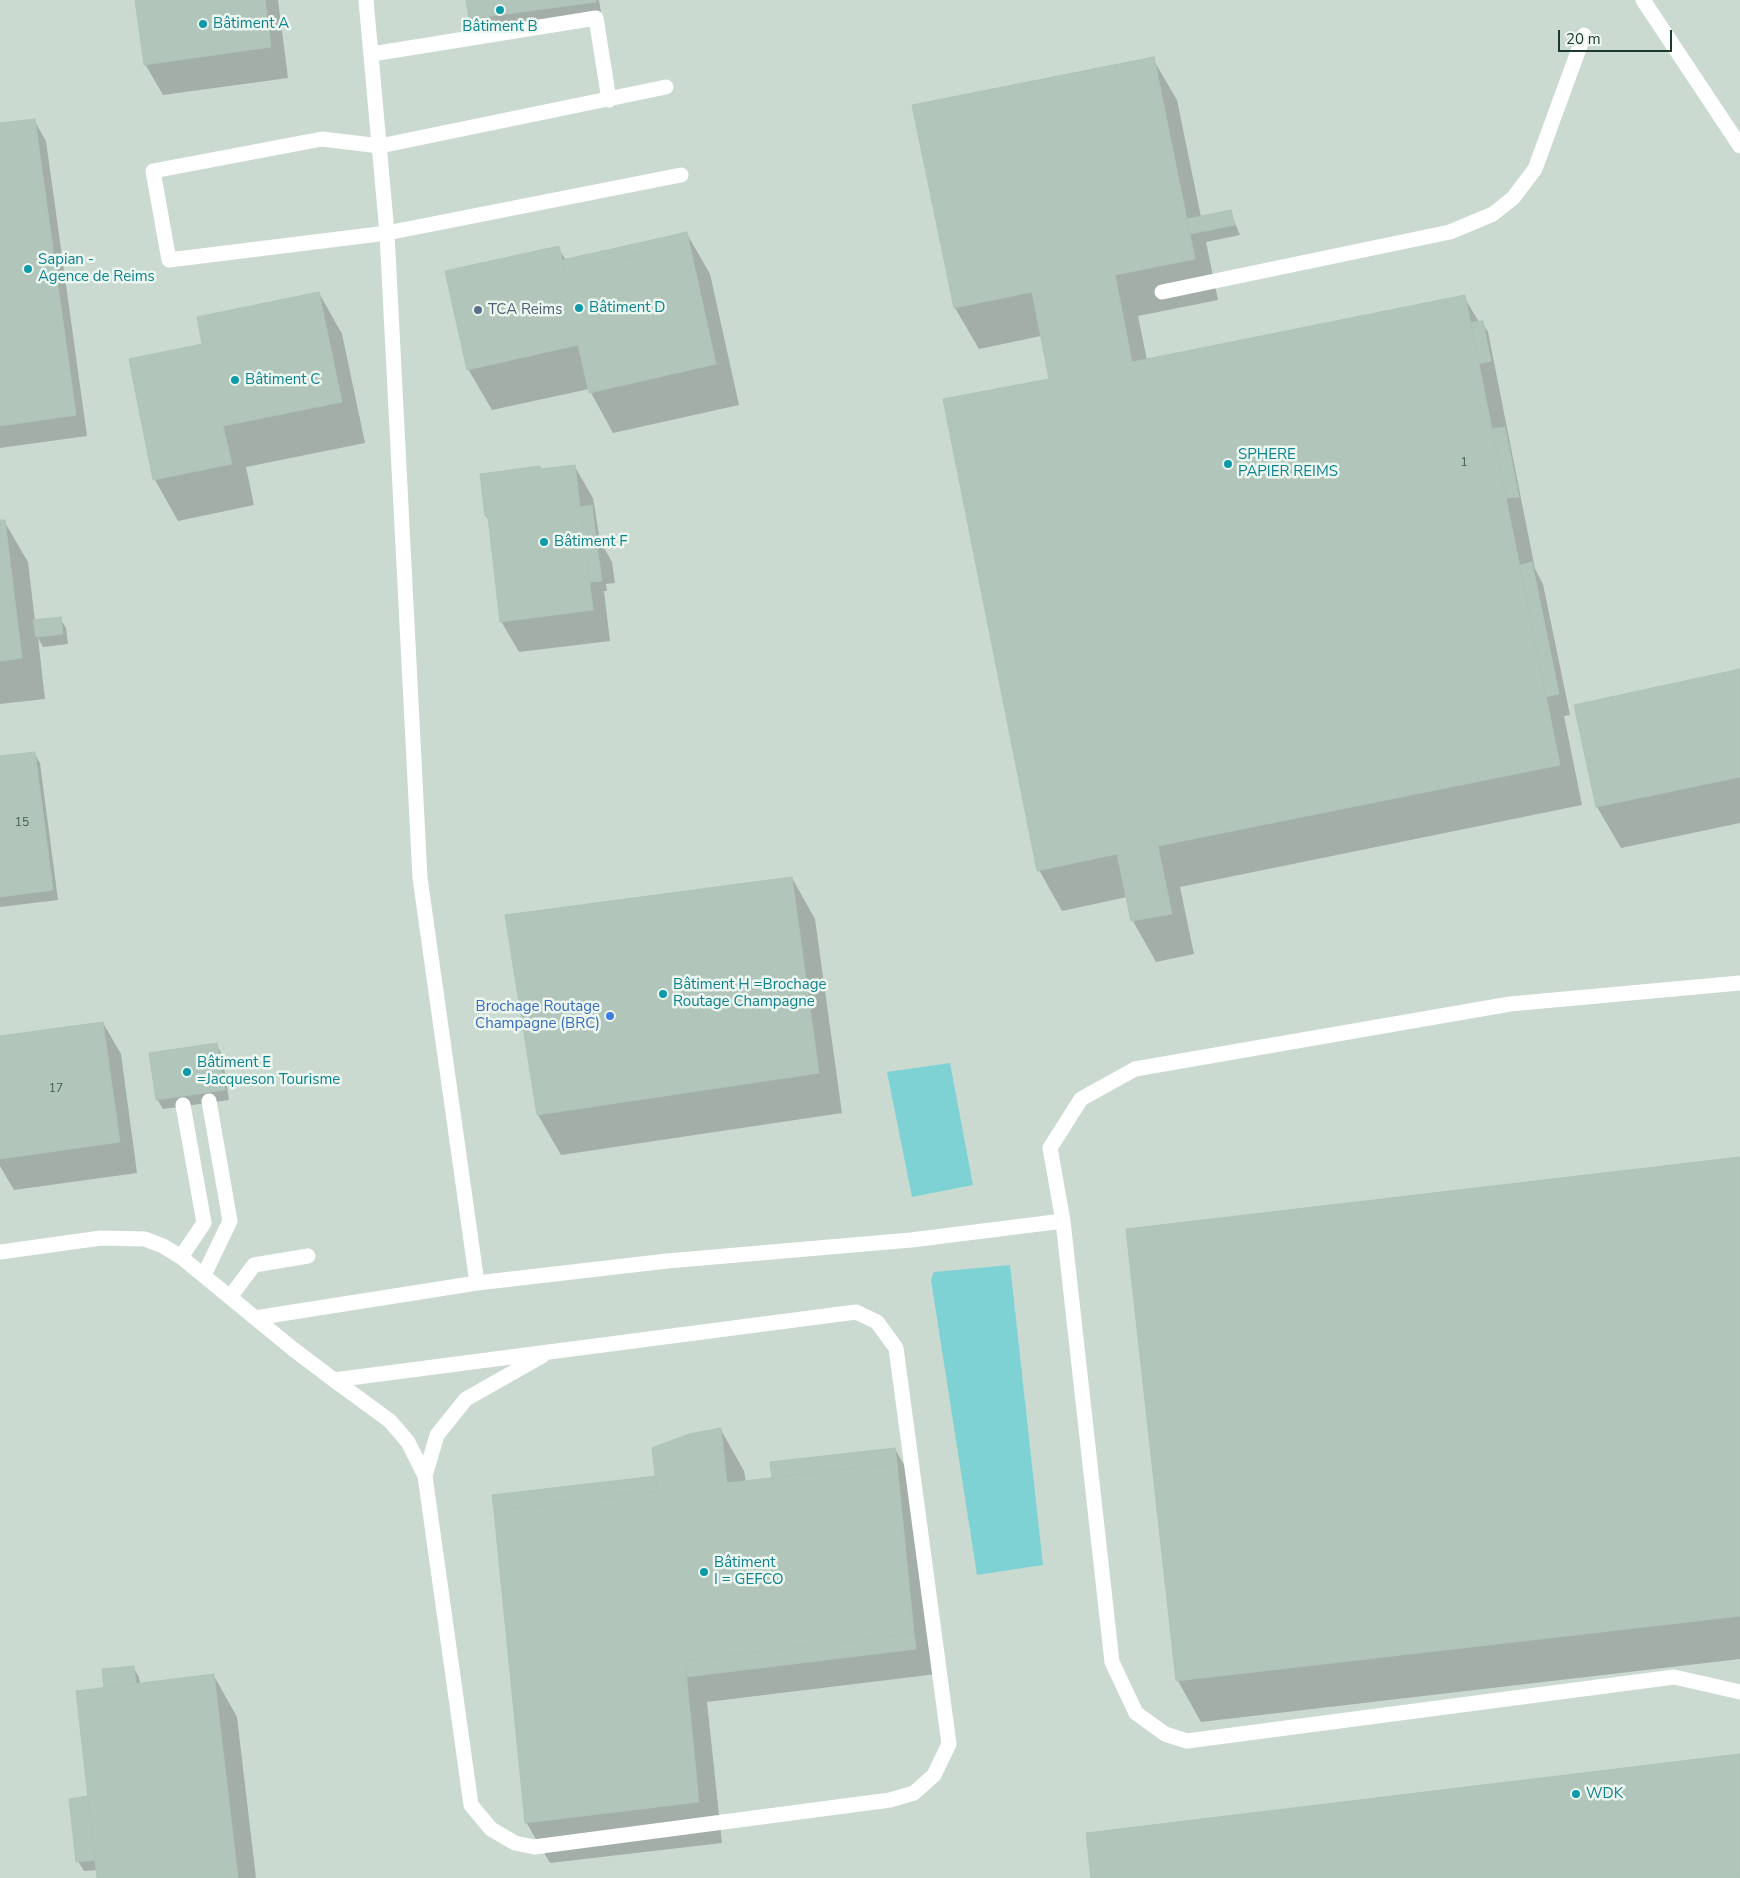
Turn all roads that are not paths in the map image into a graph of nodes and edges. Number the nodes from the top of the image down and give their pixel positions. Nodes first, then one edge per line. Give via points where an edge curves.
1 (366, 0) edge
2 (1643, 0) edge
3 (1584, 35) dead end
4 (372, 54) junction
5 (666, 88) dead end
6 (609, 100) junction
7 (380, 146) junction
8 (1740, 146) edge
9 (681, 175) dead end
10 (387, 233) junction
11 (1162, 292) dead end
12 (1740, 984) edge
13 (209, 1101) dead end
14 (183, 1105) dead end
15 (1063, 1222) junction
16 (0, 1252) edge
17 (181, 1256) junction
18 (308, 1256) dead end
19 (204, 1275) junction
20 (477, 1283) junction
21 (230, 1296) junction
22 (255, 1318) junction
23 (550, 1352) junction
24 (334, 1380) junction
25 (425, 1476) junction
26 (1740, 1692) edge

1 - 4 street
2 - 8 street
3 - 11 street via 1536,170 1513,198 1493,214 1450,232
4 - 6 street via 596,18
4 - 7 street
5 - 6 street
6 - 7 street
7 - 10 street
7 - 10 street via 322,139 153,171 169,260
9 - 10 street
10 - 20 street via 420,878
12 - 15 street via 1510,1004 1135,1069 1081,1099 1050,1148
13 - 19 street via 230,1221
14 - 17 street via 204,1223
15 - 20 street
15 - 26 street via 1112,1662 1136,1713 1165,1734 1187,1741 1674,1677
16 - 17 street via 130,1237 145,1239
17 - 19 street
18 - 21 street via 254,1265
19 - 21 street
20 - 22 street
21 - 22 street
22 - 24 street
23 - 24 street
23 - 25 street via 466,1398 437,1434
23 - 25 street via 856,1312 877,1322 896,1348 949,1744 934,1775 914,1793 890,1800 534,1846 515,1843 491,1829 471,1806
24 - 25 street via 390,1422 408,1442

